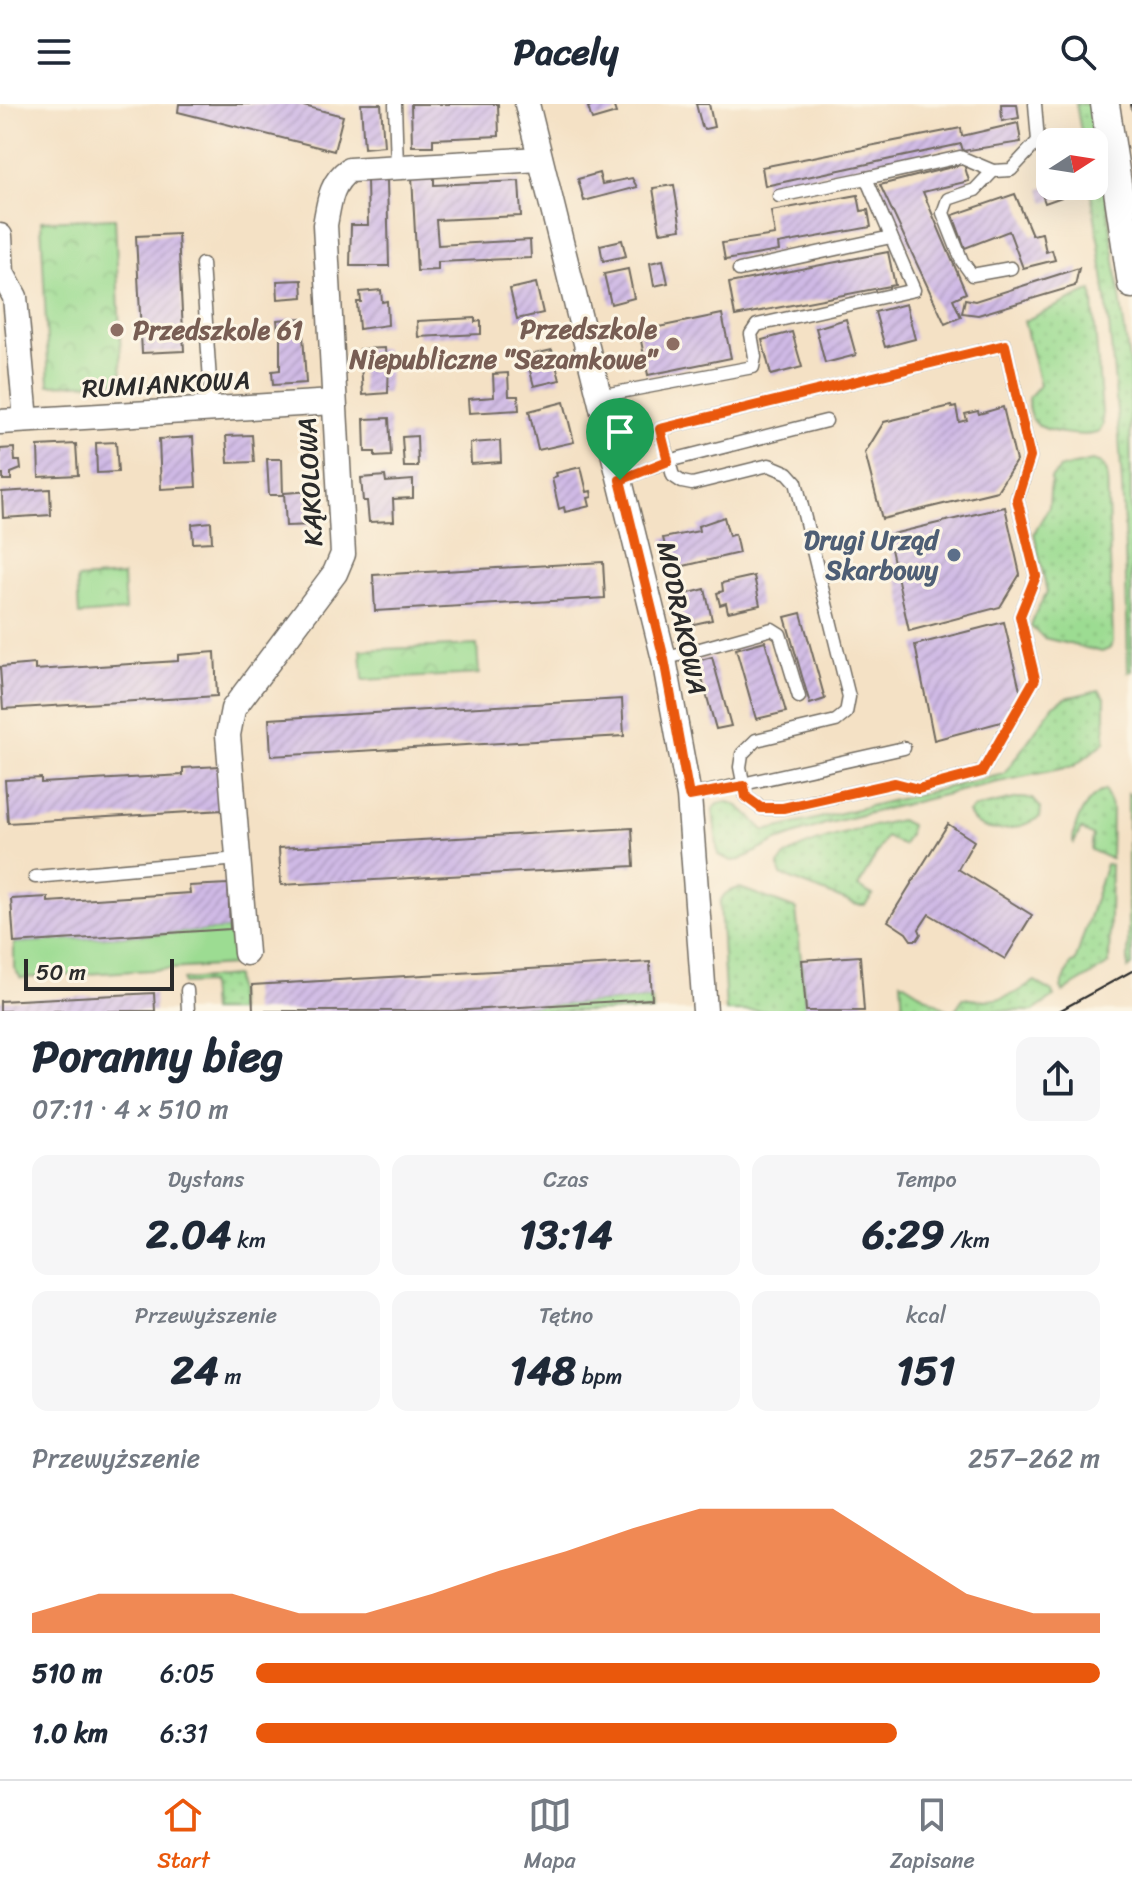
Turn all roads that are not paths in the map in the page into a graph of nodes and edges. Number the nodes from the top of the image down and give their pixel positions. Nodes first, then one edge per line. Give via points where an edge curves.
1 (395, 104) edge
2 (527, 104) edge
3 (1035, 104) edge
4 (1105, 104) edge
5 (540, 159) junction
6 (397, 166) junction
7 (993, 171) junction
8 (866, 178) junction
9 (779, 196) dead end
10 (0, 236) edge
11 (891, 237) junction
12 (202, 264) dead end
13 (1011, 268) dead end
14 (739, 270) dead end
15 (1132, 284) edge
16 (599, 396) junction
17 (334, 402) junction
18 (212, 410) junction
19 (26, 420) junction
20 (826, 421) dead end
21 (0, 422) edge
22 (668, 461) junction
23 (620, 480) junction
24 (664, 659) junction
25 (799, 697) dead end
26 (904, 748) dead end
27 (744, 786) junction
28 (689, 796) junction
29 (238, 859) junction
30 (35, 877) dead end
31 (246, 953) dead end
32 (187, 990) dead end
33 (188, 1011) edge
34 (705, 1011) edge

1 - 6 lane
2 - 5 street, MODRAKOWA
3 - 7 lane via 1038,141 1011,170
4 - 15 street
5 - 6 street, KĄKOLOWA
5 - 16 street, MODRAKOWA
6 - 17 street, KĄKOLOWA via 349,170 339,176 332,192 325,225
7 - 8 lane via 960,157
7 - 13 lane via 975,190 948,199 943,213 972,275
8 - 9 lane
8 - 11 lane
10 - 19 street via 2,273 15,297
11 - 14 lane
11 - 16 lane via 914,290 757,325 751,334 753,367
12 - 18 lane
16 - 23 street, MODRAKOWA
17 - 18 street, RUMIANKOWA
17 - 29 street, KĄKOLOWA via 343,554 335,573 233,709 228,735
18 - 19 street, RUMIANKOWA
19 - 21 street, RUMIANKOWA
20 - 22 lane
22 - 23 lane
22 - 27 lane via 673,476 692,484 769,465 796,482 849,697 846,713 836,721 748,745 740,767
22 - 27 lane via 660,429 1005,345 1030,457 1017,499 1036,576 1020,616 1035,679 982,772 918,789 895,783 783,808 761,808 746,797
23 - 24 street, MODRAKOWA
24 - 25 lane via 772,629 780,634
24 - 28 street, MODRAKOWA
26 - 27 lane
27 - 28 lane
28 - 34 street, MODRAKOWA
29 - 30 lane
29 - 31 street, KĄKOLOWA
32 - 33 lane

